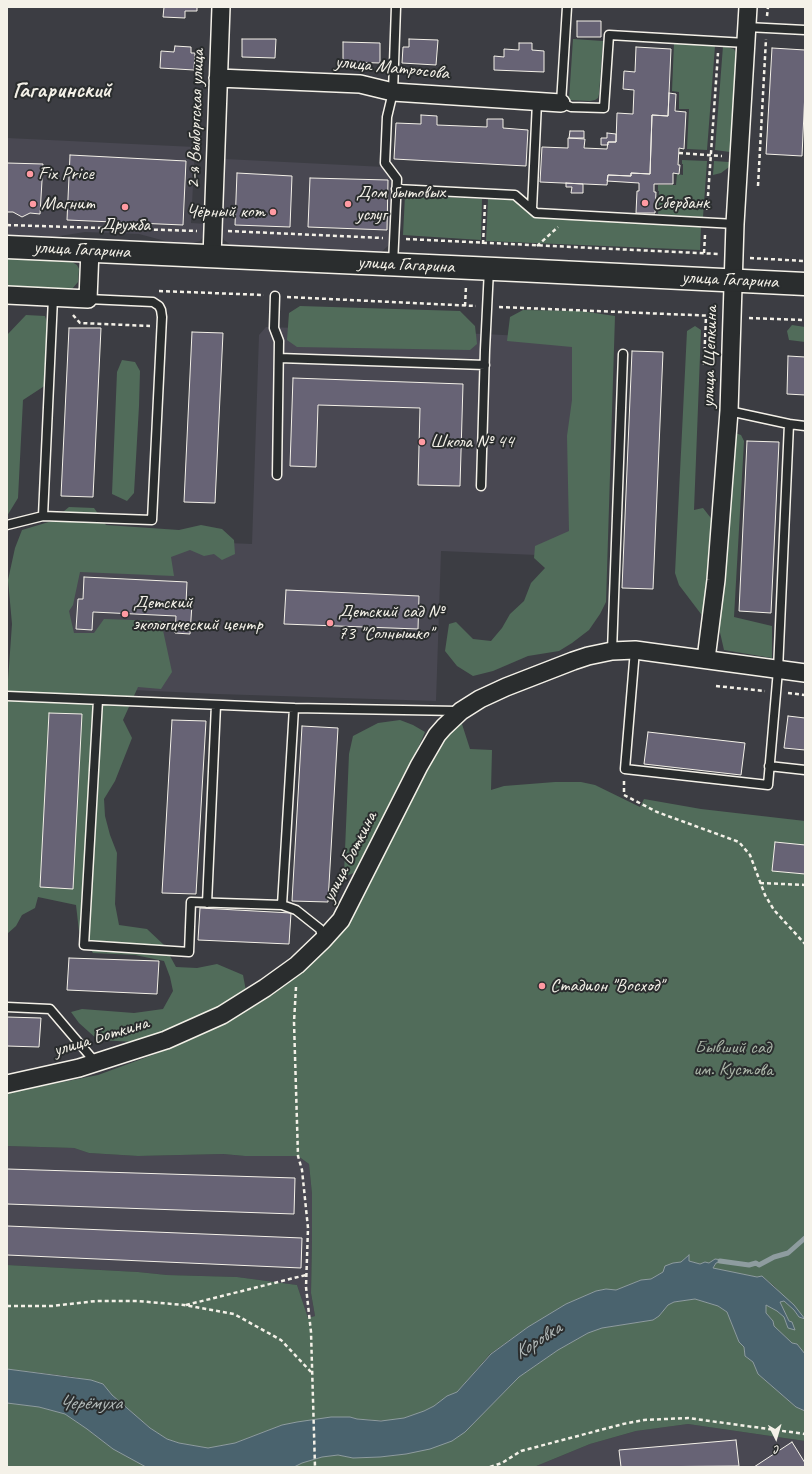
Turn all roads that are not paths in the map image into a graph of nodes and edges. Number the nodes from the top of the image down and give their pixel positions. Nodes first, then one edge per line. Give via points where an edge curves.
1 (221, 7) edge
2 (396, 7) edge
3 (567, 7) edge
4 (748, 7) edge
5 (805, 30) edge
6 (746, 35) junction
7 (218, 78) junction
8 (393, 92) junction
9 (537, 102) junction
10 (561, 103) junction
11 (396, 189) junction
12 (532, 209) junction
13 (735, 224) junction
14 (7, 247) edge
15 (90, 250) junction
16 (212, 257) junction
17 (392, 264) junction
18 (489, 269) junction
19 (734, 280) junction
20 (805, 284) edge
21 (7, 295) edge
22 (275, 296) road end
23 (88, 299) junction
24 (53, 306) junction
25 (622, 354) dead end
26 (279, 358) junction
27 (484, 365) junction
28 (729, 411) junction
29 (789, 424) junction
30 (805, 426) edge
31 (277, 475) dead end
32 (481, 486) dead end
33 (43, 516) junction
34 (7, 525) edge
35 (635, 650) junction
36 (612, 651) junction
37 (706, 659) junction
38 (778, 670) junction
39 (805, 673) edge
40 (7, 696) edge
41 (98, 700) junction
42 (216, 705) junction
43 (294, 708) junction
44 (461, 711) junction
45 (769, 766) junction
46 (805, 770) edge
47 (207, 902) junction
48 (282, 905) junction
49 (323, 940) junction
50 (7, 1008) edge
51 (96, 1063) junction
52 (7, 1084) edge

1 - 7 street, 2-я Выборгская улица
2 - 8 lane
3 - 10 lane
4 - 6 street, улица Щепкина
5 - 6 lane via 767,28
6 - 10 lane via 719,41 608,35 604,108
6 - 13 street, улица Щепкина
7 - 8 street, улица Матросова via 360,84
7 - 16 street, 2-я Выборгская улица
8 - 9 street, улица Матросова
8 - 11 lane via 387,118 385,163 397,179
9 - 10 street, улица Матросова
9 - 12 lane
11 - 12 lane via 516,195
11 - 17 lane
12 - 13 lane via 536,213
13 - 19 street, улица Щепкина
14 - 15 main road, улица Гагарина
15 - 16 main road, улица Гагарина
15 - 23 street
16 - 17 main road, улица Гагарина
17 - 18 main road, улица Гагарина
18 - 19 main road, улица Гагарина
18 - 27 lane
19 - 20 main road, улица Гагарина
19 - 28 street, улица Щепкина
21 - 24 street
22 - 26 lane via 274,328 279,341
23 - 24 street
23 - 33 lane via 153,302 161,310 152,520
24 - 33 lane
25 - 36 lane
26 - 27 lane
26 - 31 lane
27 - 32 lane
28 - 29 lane
28 - 37 street, улица Щепкина via 716,580
29 - 30 lane
29 - 38 lane
33 - 34 lane
35 - 36 street, улица Боткина
35 - 37 street, улица Боткина
35 - 45 lane via 624,769 768,785
36 - 44 street, улица Боткина via 573,661 506,687
37 - 38 street, улица Боткина
38 - 39 street, улица Боткина
38 - 45 lane
40 - 41 lane
41 - 42 lane
41 - 47 lane via 84,945 189,952 191,902
42 - 43 lane
42 - 47 lane
43 - 44 lane
43 - 48 lane
44 - 49 street, улица Боткина via 444,727 431,745 342,920
45 - 46 lane
47 - 48 lane
48 - 49 lane via 296,910 320,929
49 - 51 street, улица Боткина via 297,965 222,1015 166,1040
50 - 51 lane via 50,1009
51 - 52 street, улица Боткина

